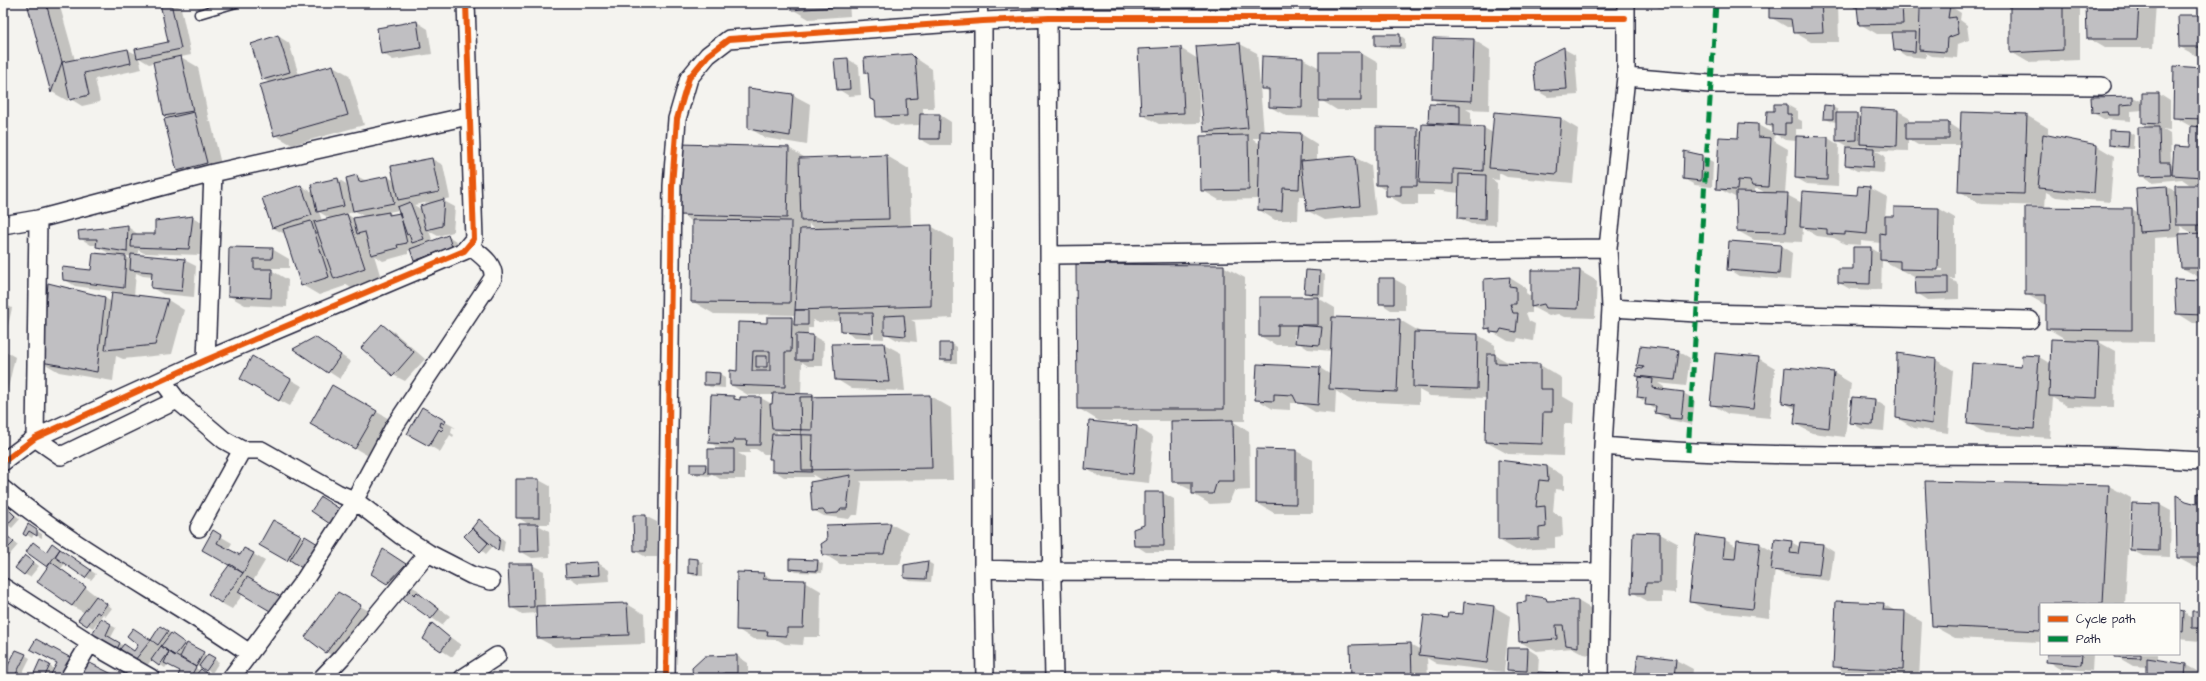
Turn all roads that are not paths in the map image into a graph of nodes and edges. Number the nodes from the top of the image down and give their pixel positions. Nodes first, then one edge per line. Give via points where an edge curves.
1 (236, 3) edge
2 (466, 3) edge
3 (983, 3) edge
4 (1048, 11) edge
5 (1626, 11) edge
6 (199, 14) dead end
7 (982, 21) junction
8 (1626, 77) junction
9 (2102, 86) dead end
10 (468, 116) junction
11 (213, 172) junction
12 (38, 219) junction
13 (3, 225) edge
14 (470, 246) junction
15 (1608, 248) junction
16 (1050, 255) junction
17 (1611, 308) junction
18 (2030, 320) dead end
19 (206, 360) junction
20 (162, 380) junction
21 (177, 400) junction
22 (35, 438) junction
23 (1603, 446) junction
24 (242, 450) junction
25 (2203, 461) edge
26 (3, 462) edge
27 (3, 489) edge
28 (354, 500) junction
29 (199, 528) dead end
30 (428, 552) junction
31 (983, 569) junction
32 (1053, 571) junction
33 (1600, 572) junction
34 (491, 581) dead end
35 (3, 587) edge
36 (90, 644) junction
37 (249, 653) junction
38 (497, 656) dead end
39 (69, 678) edge
40 (150, 678) edge
41 (231, 678) edge
42 (322, 678) edge
43 (463, 678) edge
44 (666, 678) edge
45 (986, 678) edge
46 (1054, 678) edge
47 (1600, 678) edge

1 - 6 lane
2 - 10 street
3 - 7 lane
4 - 5 street
4 - 7 street
4 - 16 street
5 - 8 street
7 - 31 street
7 - 44 street via 729,38 708,55 689,78 677,119 672,186
8 - 9 street via 1710,84
8 - 15 street
10 - 11 street
10 - 14 street via 474,239
11 - 12 street
11 - 19 street
12 - 13 street
12 - 22 street
14 - 19 street via 464,251
14 - 28 street via 490,264 493,278 394,427 362,481
15 - 16 street
15 - 17 street
16 - 32 street via 1050,487
17 - 18 street via 1697,313
17 - 23 street
19 - 20 street
20 - 21 street
20 - 22 street
21 - 22 street via 61,456
21 - 24 street via 224,440
22 - 26 street
23 - 25 street via 1688,452 2083,456
23 - 33 street
24 - 28 street via 261,450
24 - 29 street
27 - 37 street via 66,536 201,619
28 - 30 street via 400,535
28 - 37 street via 305,579
30 - 34 street via 471,575
30 - 42 street
31 - 32 street
31 - 45 street
32 - 33 street
32 - 46 street
33 - 47 street
35 - 36 street
36 - 39 street
36 - 40 street
37 - 41 street
38 - 43 street

